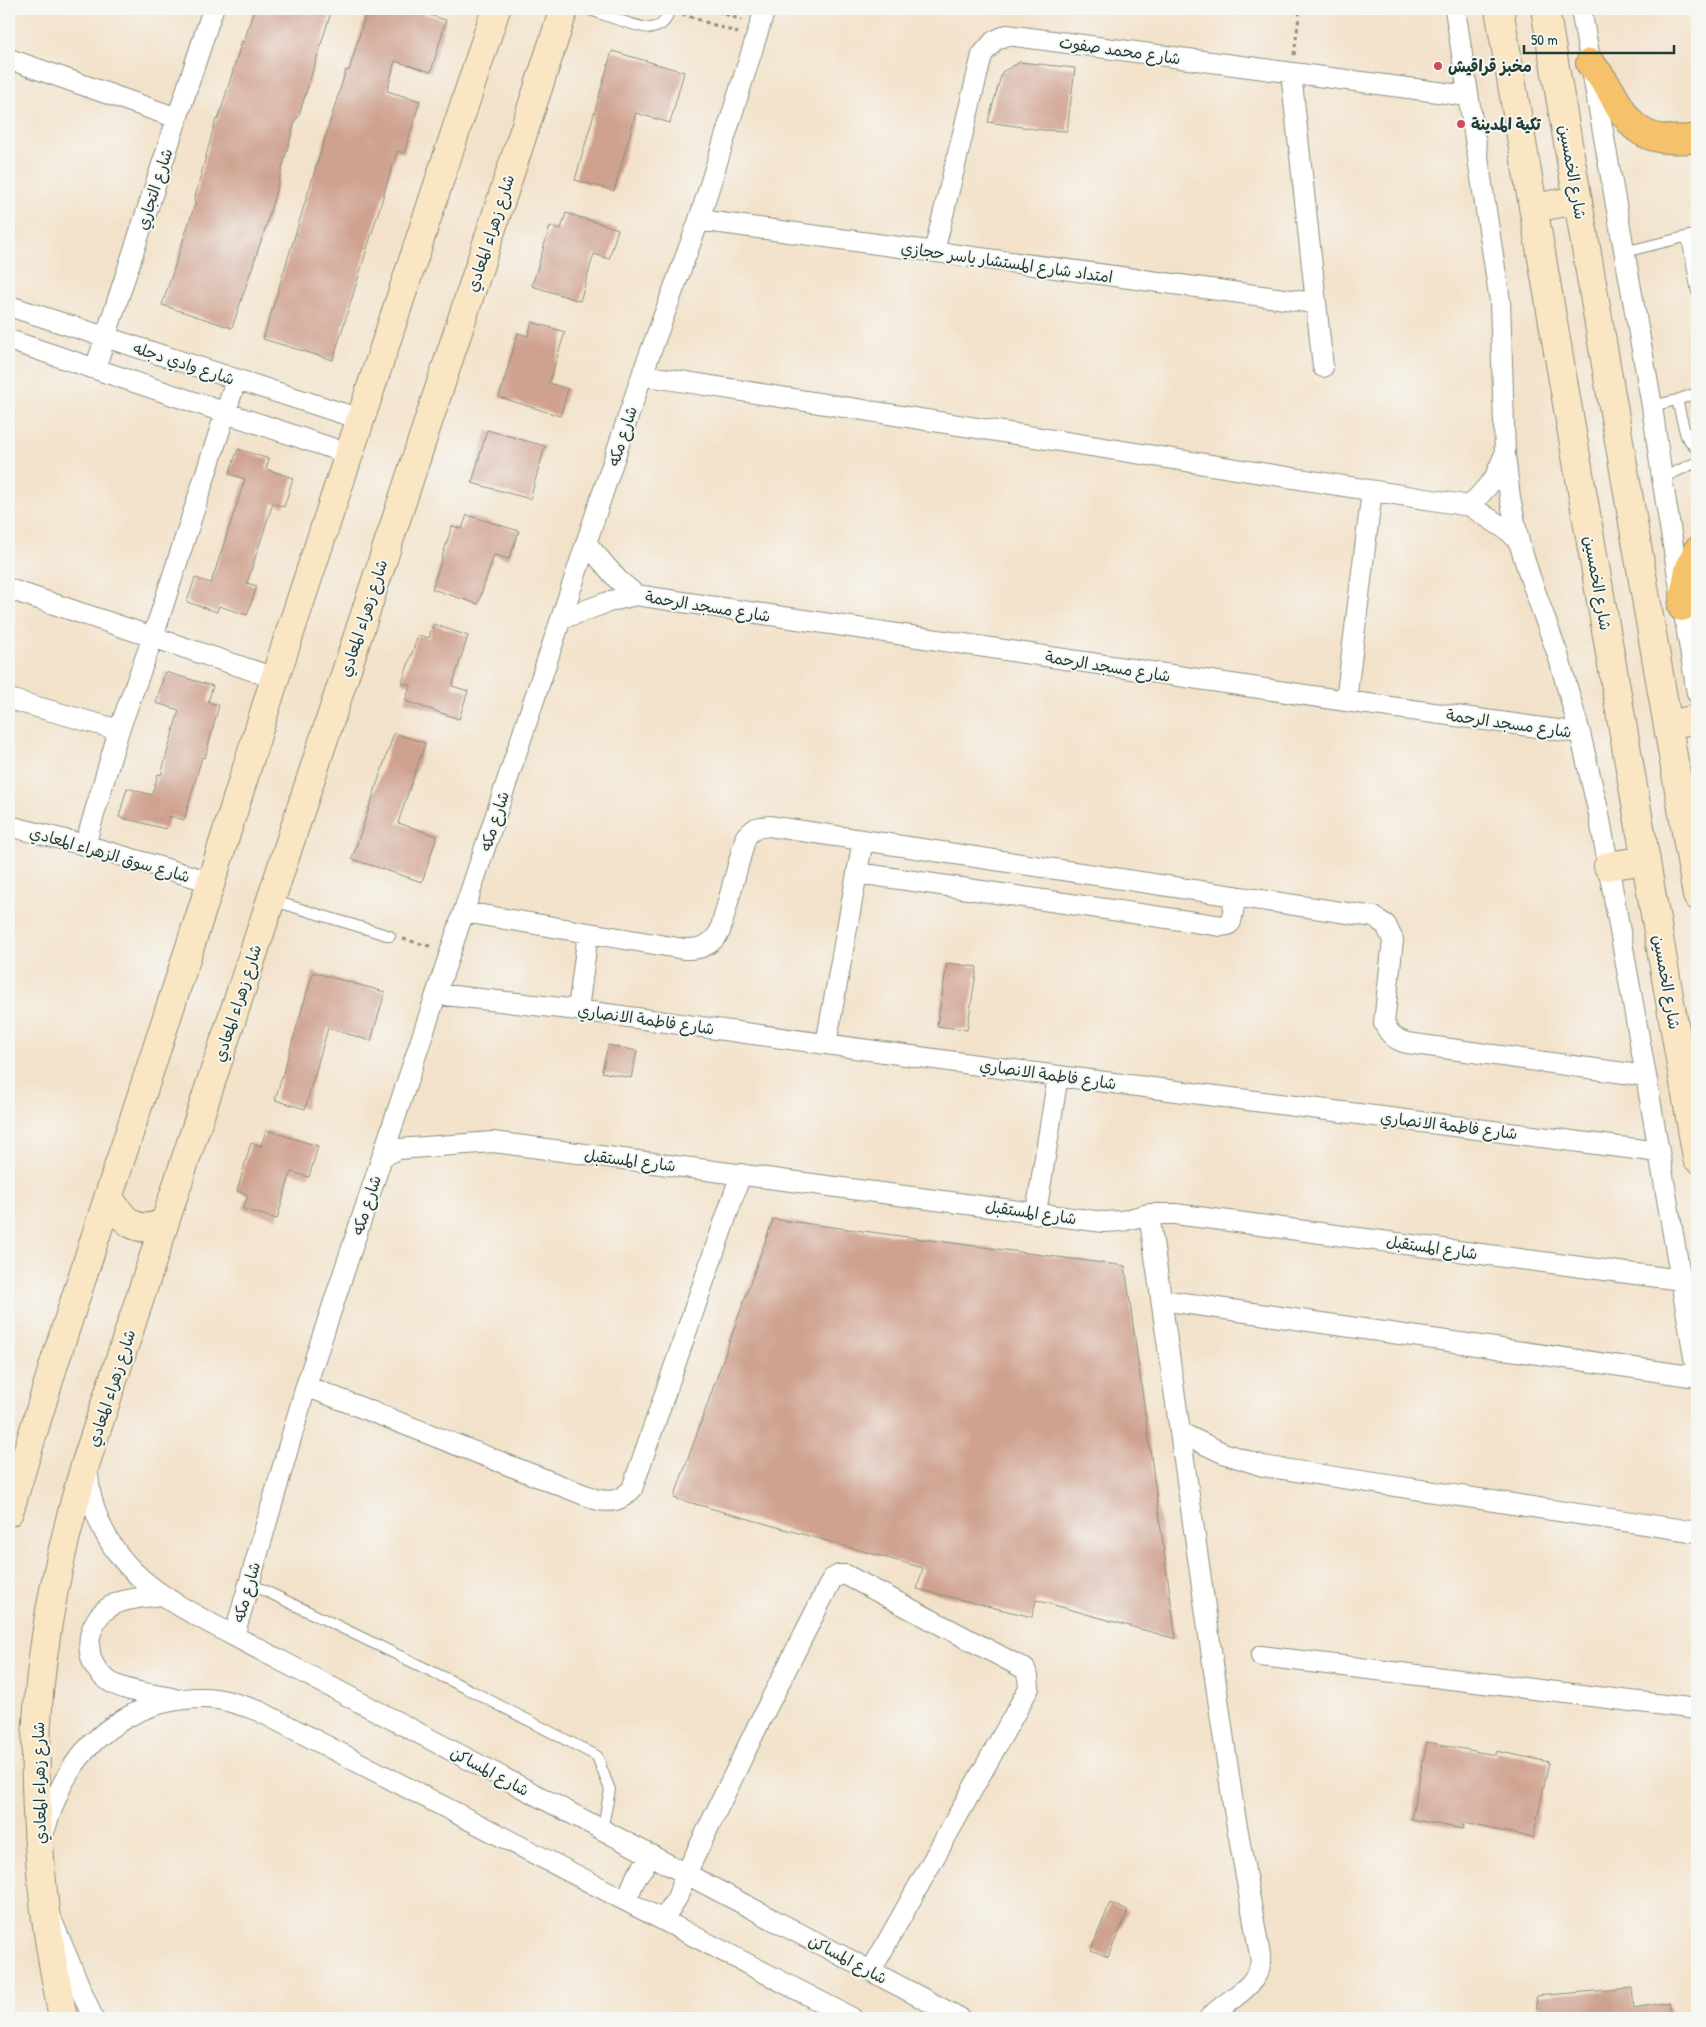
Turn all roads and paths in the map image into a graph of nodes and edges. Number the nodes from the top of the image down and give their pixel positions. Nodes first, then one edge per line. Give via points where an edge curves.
1 (213, 9) edge
2 (496, 9) edge
3 (564, 9) edge
4 (587, 9) edge
5 (669, 9) edge
6 (710, 9) edge
7 (765, 9) edge
8 (1300, 9) edge
9 (1455, 9) edge
10 (1499, 9) edge
11 (1545, 9) edge
12 (1581, 9) edge
13 (732, 16) dead end
14 (700, 20) dead end
15 (728, 30) dead end
16 (9, 59) edge
17 (1590, 63) junction
18 (1291, 73) junction
19 (1468, 96) junction
20 (177, 118) junction
21 (1697, 138) edge
22 (1578, 200) junction
23 (1534, 208) junction
24 (699, 220) junction
25 (1697, 234) edge
26 (1687, 237) junction
27 (934, 252) junction
28 (1624, 252) junction
29 (1697, 292) edge
30 (1314, 303) junction
31 (9, 306) edge
32 (105, 338) junction
33 (9, 340) edge
34 (1323, 367) dead end
35 (95, 369) junction
36 (642, 375) junction
37 (236, 380) junction
38 (1697, 393) edge
39 (1677, 400) junction
40 (1652, 406) junction
41 (226, 413) junction
42 (360, 419) junction
43 (1697, 450) edge
44 (349, 454) junction
45 (1505, 454) junction
46 (1697, 462) edge
47 (1662, 478) junction
48 (1372, 491) junction
49 (1470, 506) junction
50 (1519, 542) junction
51 (586, 543) junction
52 (1697, 551) edge
53 (9, 589) edge
54 (636, 595) junction
55 (1682, 607) junction
56 (561, 619) junction
57 (153, 637) junction
58 (275, 678) junction
59 (1697, 693) edge
60 (9, 699) edge
61 (1346, 701) junction
62 (1697, 719) edge
63 (1668, 725) junction
64 (119, 730) junction
65 (1580, 733) junction
66 (9, 826) edge
67 (863, 840) junction
68 (85, 845) junction
69 (1646, 860) junction
70 (1608, 866) junction
71 (858, 873) junction
72 (211, 882) junction
73 (1236, 896) junction
74 (1697, 896) edge
75 (270, 900) junction
76 (464, 912) junction
77 (588, 933) junction
78 (390, 936) joint
79 (450, 951) junction
80 (436, 994) junction
81 (578, 1010) junction
82 (826, 1044) junction
83 (1058, 1076) junction
84 (1646, 1076) junction
85 (1659, 1152) junction
86 (382, 1157) junction
87 (1697, 1158) edge
88 (741, 1174) junction
89 (108, 1198) junction
90 (1036, 1213) junction
91 (1149, 1214) junction
92 (165, 1222) junction
93 (1681, 1280) junction
94 (1162, 1300) junction
95 (1697, 1375) edge
96 (306, 1386) junction
97 (1180, 1433) junction
98 (86, 1462) junction
99 (9, 1512) edge
100 (1697, 1532) edge
101 (249, 1583) junction
102 (160, 1595) junction
103 (234, 1636) junction
104 (1261, 1656) dead end
105 (177, 1699) junction
106 (1697, 1709) edge
107 (602, 1830) junction
108 (40, 1844) junction
109 (652, 1855) junction
110 (686, 1874) junction
111 (626, 1901) junction
112 (44, 1903) junction
113 (663, 1920) junction
114 (871, 1971) junction
115 (63, 2018) edge
116 (94, 2018) edge
117 (852, 2018) edge
118 (960, 2018) edge
119 (1209, 2018) edge

1 - 20 street, شارع التجاري
2 - 42 main road
3 - 75 main road, شارع زهراء المعادي
4 - 5 lane via 648,28 660,26 668,17
6 - 13 path
7 - 24 street, شارع مكه
8 - 18 path
9 - 19 street
10 - 23 main road, شارع الخمسين
11 - 22 main road, شارع الخمسين
12 - 17 street
14 - 15 path
16 - 20 street
17 - 21 main road via 1633,127 1662,139
17 - 28 street
18 - 19 street, شارع محمد صفوت
18 - 27 street, شارع محمد صفوت via 1013,35 994,41 982,55
18 - 30 street
19 - 45 street via 1500,301
20 - 32 street, شارع التجاري
22 - 23 main road
22 - 63 main road, شارع الخمسين
23 - 69 main road, شارع الخمسين
24 - 27 street, امتداد شارع المستشار ياسر حجازي
24 - 36 street, شارع مكه
25 - 26 lane
26 - 28 lane
26 - 29 lane
27 - 30 street, امتداد شارع المستشار ياسر حجازي
28 - 40 street
30 - 34 street
31 - 32 street, شارع وادي دجله
32 - 35 street, شارع التجاري
32 - 37 street, شارع وادي دجله
33 - 35 street, شارع وادي دجله
35 - 41 street, شارع وادي دجله
36 - 48 street
36 - 51 street, شارع مكه
37 - 41 street
37 - 42 street, شارع وادي دجله
38 - 39 lane
39 - 40 lane
39 - 43 lane via 1686,436
40 - 47 street
41 - 44 street, شارع وادي دجله
41 - 57 street
42 - 44 main road
44 - 58 main road
45 - 49 street via 1494,479
45 - 50 street
46 - 47 lane
47 - 55 street
48 - 49 street
48 - 61 street
49 - 50 street
50 - 65 street via 1558,655
51 - 54 street, شارع مسجد الرحمة via 618,580
51 - 56 street, شارع مكه
52 - 55 main road via 1689,570
53 - 57 street
54 - 56 street, شارع مسجد الرحمة
54 - 61 street, شارع مسجد الرحمة
55 - 59 street
56 - 76 street, شارع مكه
57 - 58 street
57 - 64 street
58 - 72 main road
60 - 64 street
61 - 65 street, شارع مسجد الرحمة
62 - 63 main road
63 - 74 main road, شارع الخمسين
64 - 68 street
65 - 70 street
66 - 68 street, شارع سوق الزهراء المعادي
67 - 71 street
67 - 73 street
67 - 77 street via 769,826 756,828 743,842 720,931 703,948 684,949
68 - 72 street, شارع سوق الزهراء المعادي
69 - 70 main road
69 - 87 main road, شارع الخمسين
70 - 84 street
71 - 73 street via 1222,926 1231,922
71 - 82 street
72 - 89 main road
73 - 84 street via 1381,920 1393,940 1384,1023 1391,1035 1401,1041
75 - 78 lane
75 - 92 main road, شارع زهراء المعادي
76 - 77 street
76 - 79 street, شارع مكه
77 - 81 street
78 - 79 path
79 - 80 street, شارع مكه
80 - 81 street, شارع فاطمة الانصاري
80 - 86 street, شارع مكه
81 - 82 street, شارع فاطمة الانصاري
82 - 83 street, شارع فاطمة الانصاري
83 - 85 street, شارع فاطمة الانصاري
83 - 90 street
84 - 85 street
85 - 93 street
86 - 88 street, شارع المستقبل via 398,1149 493,1142
86 - 96 street, شارع مكه
88 - 90 street, شارع المستقبل
88 - 96 street via 632,1489 625,1496 612,1501 595,1499
89 - 92 main road via 128,1223 156,1226
89 - 99 main road
90 - 91 street, شارع المستقبل via 1104,1222
91 - 93 street, شارع المستقبل via 1189,1215
91 - 94 street
92 - 98 main road, شارع زهراء المعادي
93 - 95 street
94 - 95 street
94 - 97 street
96 - 101 street, شارع مكه
97 - 100 street via 1223,1453 1262,1466
97 - 119 street via 1233,1804 1261,1961 1251,1985
98 - 102 street, شارع المساكن via 92,1499 111,1543 141,1580
98 - 108 main road, شارع زهراء المعادي via 66,1530 51,1600 41,1671 36,1784
101 - 103 street, شارع مكه
101 - 107 lane via 468,1689 596,1756 610,1790
102 - 103 street, شارع المساكن
102 - 105 street via 120,1602 108,1608 92,1627 90,1652 97,1669 111,1682
103 - 107 street, شارع المساكن
104 - 106 street
105 - 108 street via 149,1706 124,1718 81,1754 66,1778
105 - 111 street via 223,1700 259,1711
107 - 109 street, شارع المساكن
108 - 112 main road, شارع زهراء المعادي
109 - 110 street, شارع المساكن
109 - 111 street via 636,1877
110 - 113 street via 677,1898
110 - 114 street, شارع المساكن
110 - 114 street via 832,1579 846,1575 1025,1669 1029,1688
111 - 113 street
112 - 115 main road, شارع زهراء المعادي
112 - 116 street
113 - 117 street
114 - 118 street, شارع المساكن

